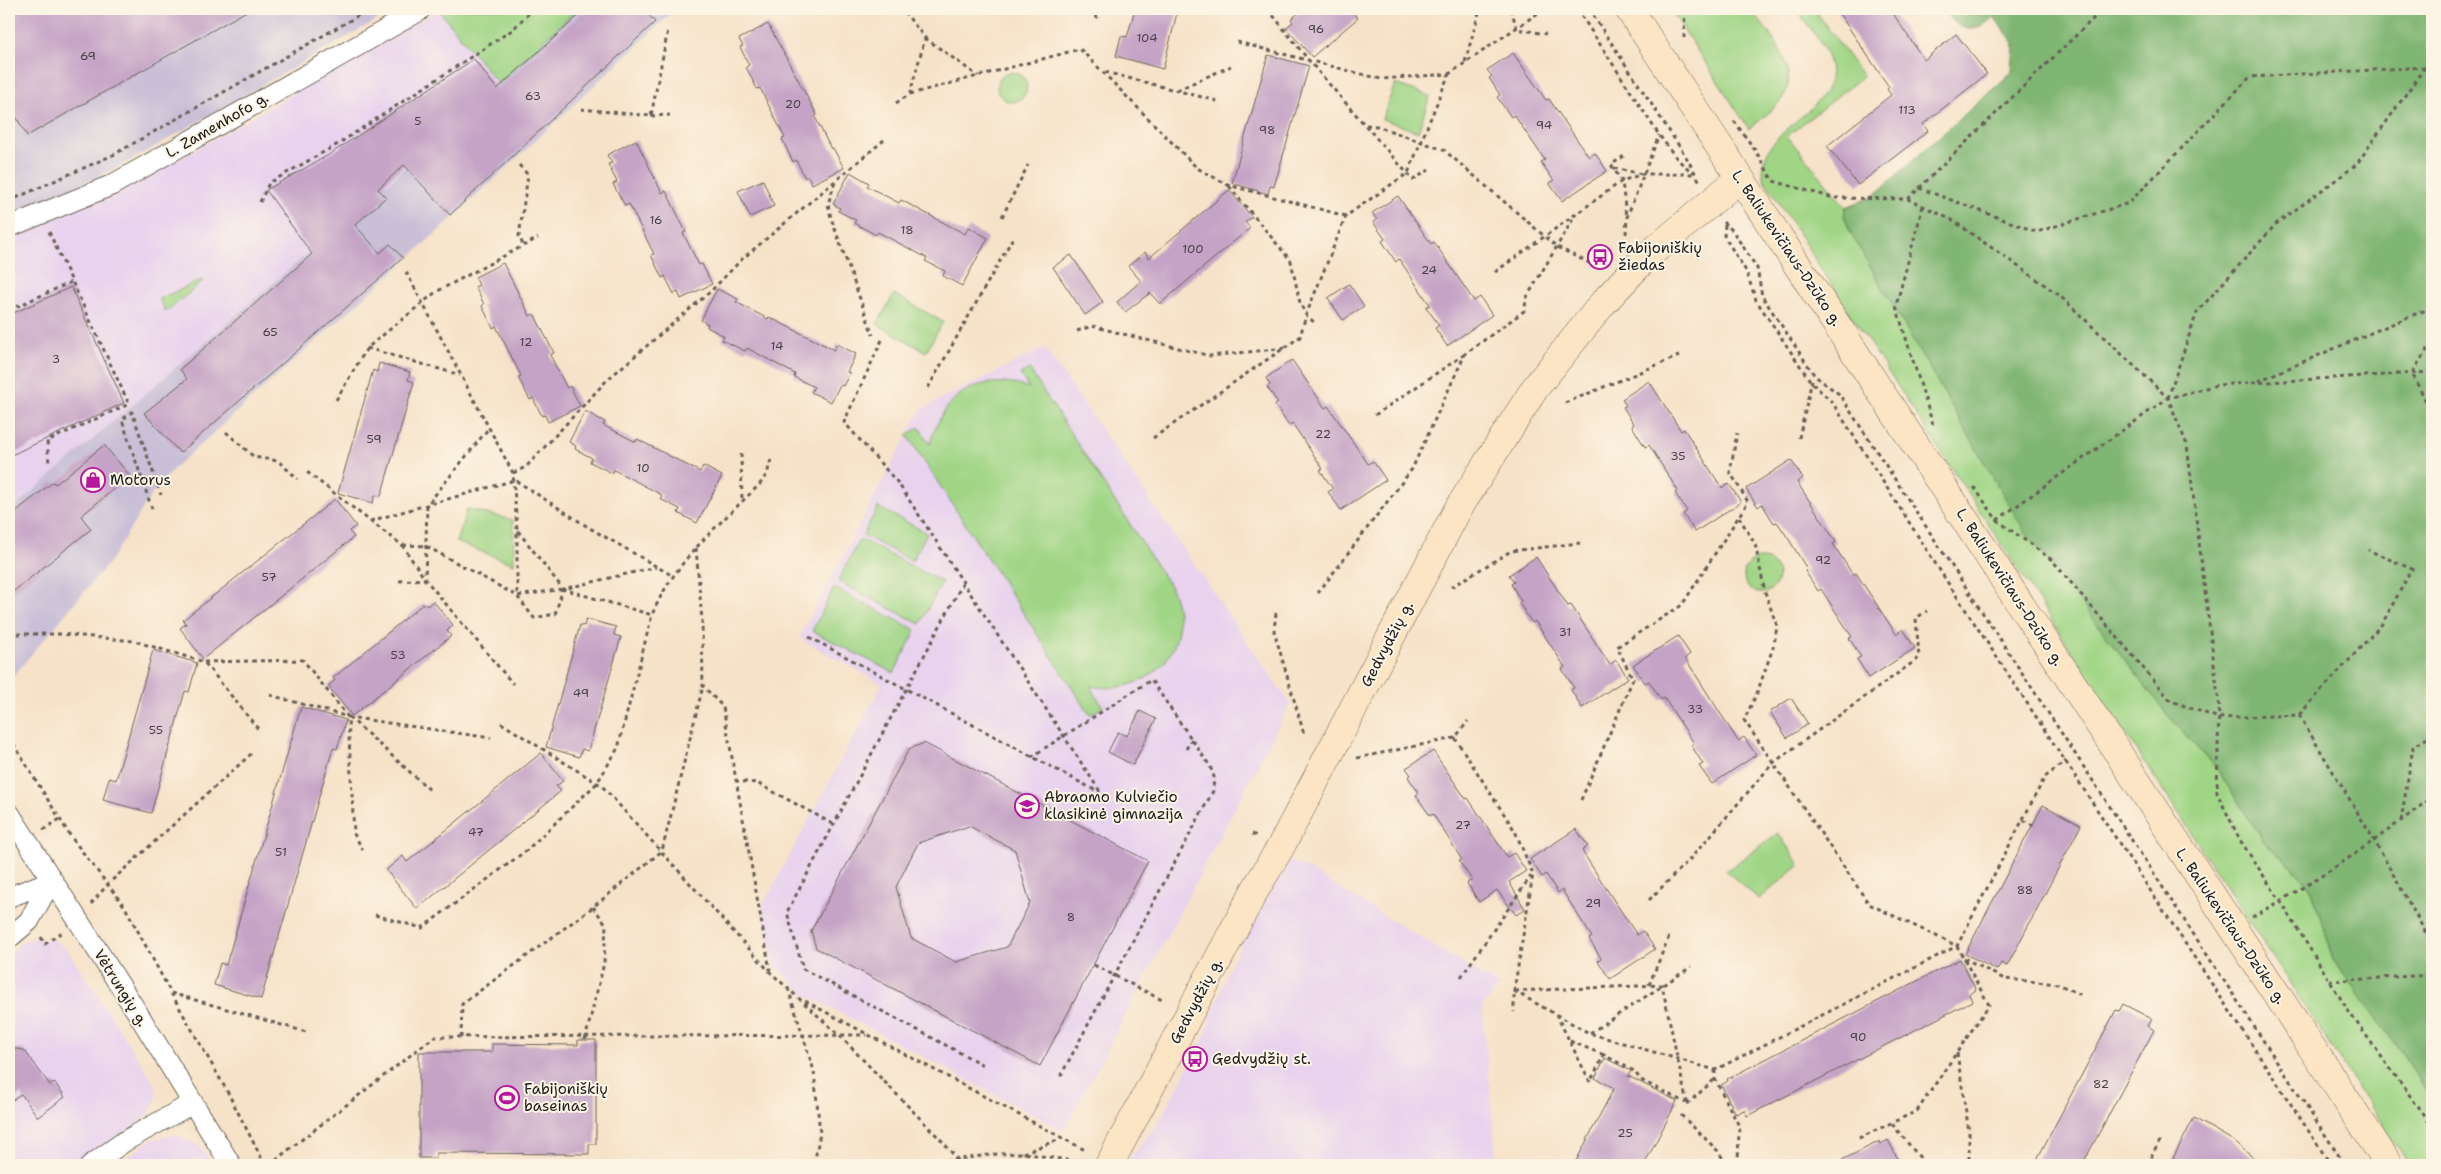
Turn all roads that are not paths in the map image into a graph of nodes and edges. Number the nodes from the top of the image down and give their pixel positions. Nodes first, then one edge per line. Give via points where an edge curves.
1 (1629, 9) edge
2 (419, 11) dead end
3 (1740, 178) junction
4 (9, 228) edge
5 (9, 813) edge
6 (52, 881) junction
7 (9, 897) edge
8 (9, 938) edge
9 (193, 1102) junction
10 (91, 1165) edge
11 (231, 1165) edge
12 (1109, 1165) edge
13 (2389, 1165) edge

1 - 3 main road, L. Baliukevičiaus-Dzūko g.
2 - 4 street, L. Zamenhofo g. via 112,185
3 - 12 main road, Gedvydžių g. via 1675,230 1624,280 1535,388 1503,436 1458,509
3 - 13 main road, L. Baliukevičiaus-Dzūko g. via 1986,526 2232,928
5 - 6 street, Vėtrungių g.
6 - 7 street
6 - 8 street via 29,920
6 - 9 street, Vėtrungių g.
9 - 10 street via 125,1141
9 - 11 street, Vėtrungių g.

